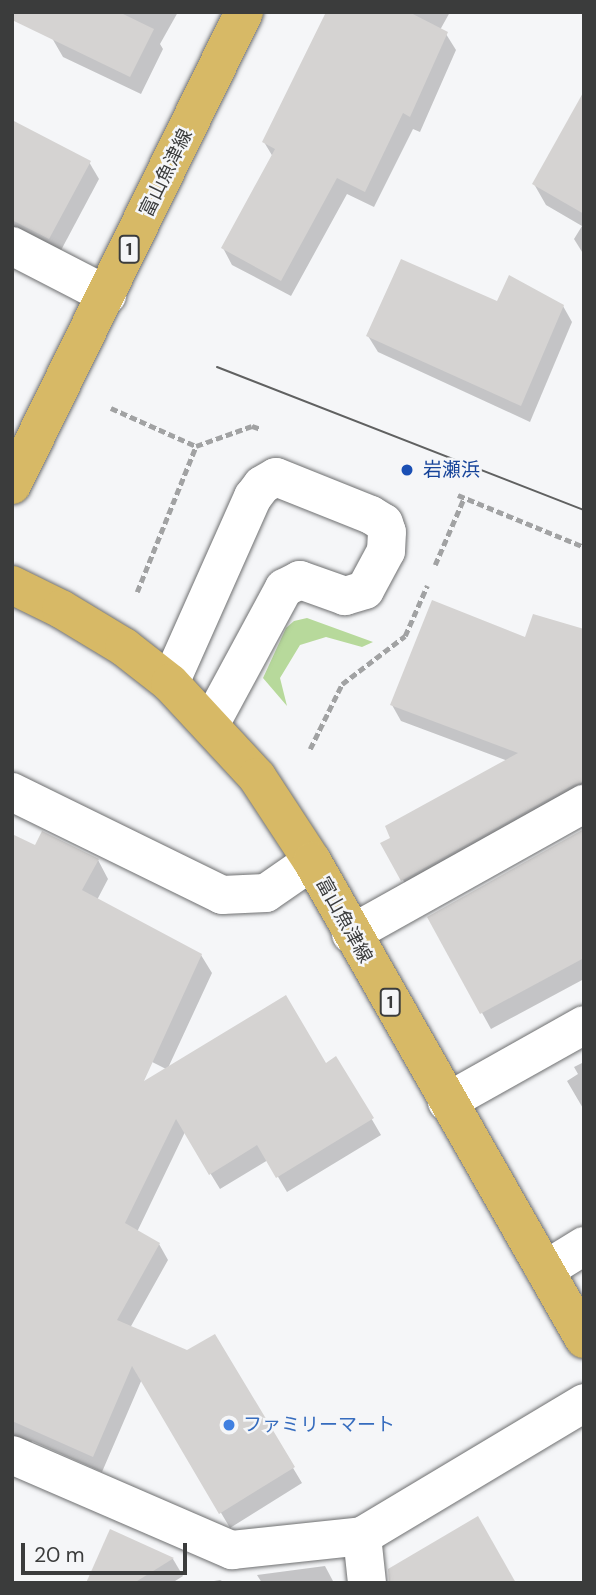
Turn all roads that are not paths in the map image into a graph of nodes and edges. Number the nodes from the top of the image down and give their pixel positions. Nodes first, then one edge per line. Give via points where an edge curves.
1 (244, 12) edge
2 (12, 246) edge
3 (107, 295) junction
4 (12, 485) edge
5 (12, 584) edge
6 (170, 683) junction
7 (211, 723) junction
8 (12, 792) edge
9 (584, 804) edge
10 (312, 861) junction
11 (351, 934) junction
12 (584, 1025) edge
13 (447, 1102) junction
14 (584, 1246) edge
15 (545, 1270) junction
16 (584, 1339) edge
17 (584, 1403) edge
18 (12, 1455) edge
19 (362, 1536) junction
20 (367, 1583) edge

1 - 3 main road, 富山魚津線 / 1
2 - 3 street
3 - 4 main road, 富山魚津線 / 1
5 - 6 main road, 富山魚津線 / 1 via 113,640
6 - 7 main road, 富山魚津線 / 1
6 - 7 street via 262,485 276,477 384,523 386,551 365,590 345,596 300,580 284,588
7 - 10 main road, 富山魚津線 / 1 via 257,777
8 - 10 street via 222,895 267,893
9 - 11 street
10 - 11 main road, 富山魚津線 / 1
11 - 13 main road, 富山魚津線 / 1
12 - 13 street
13 - 15 main road, 富山魚津線 / 1
14 - 15 street
15 - 16 main road, 富山魚津線 / 1
17 - 19 street
18 - 19 street via 232,1550
19 - 20 street

